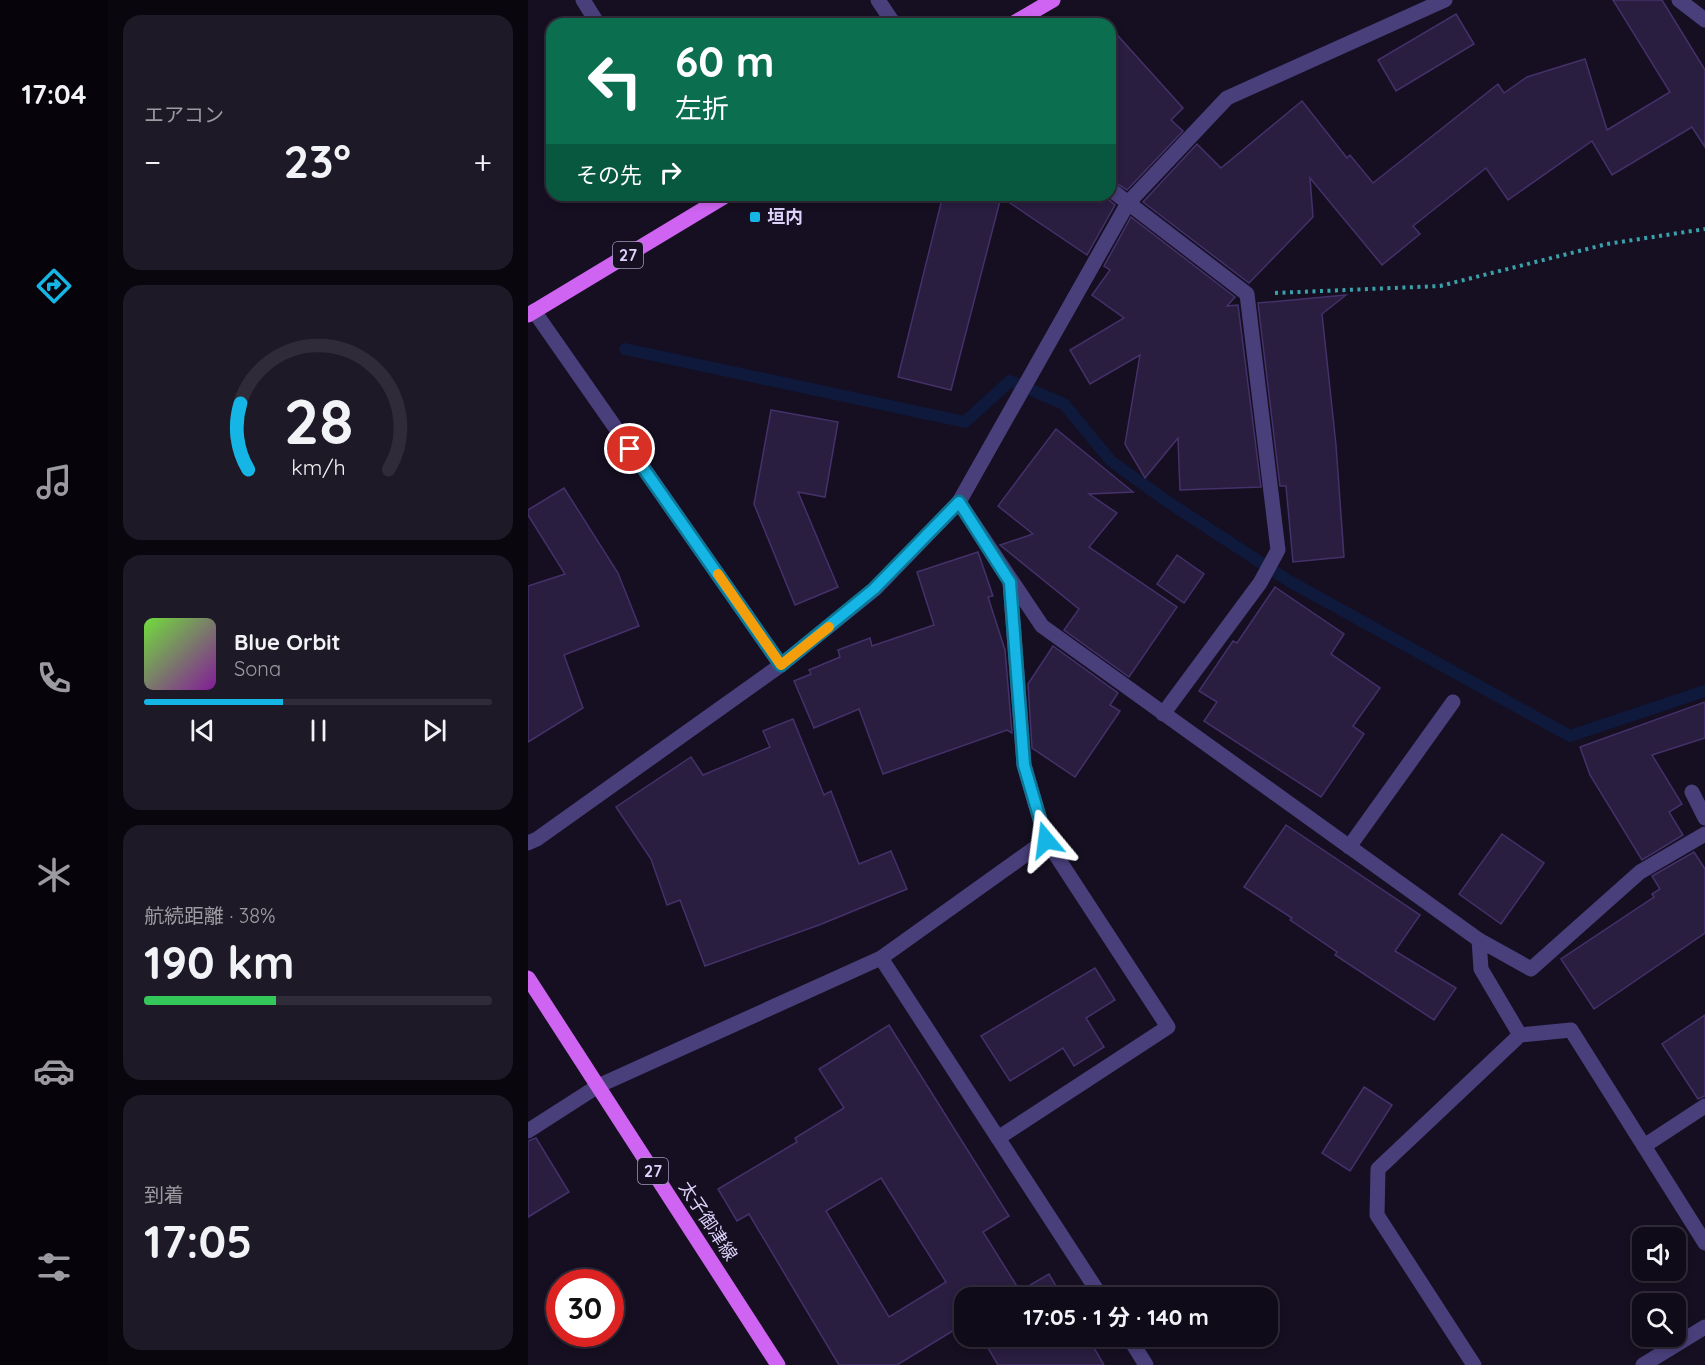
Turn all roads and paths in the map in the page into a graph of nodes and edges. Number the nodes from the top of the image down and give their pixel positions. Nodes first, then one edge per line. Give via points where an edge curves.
1 (583, 0) edge
2 (878, 0) edge
3 (1053, 0) edge
4 (1445, 0) edge
5 (1679, 0) edge
6 (594, 18) edge
7 (890, 18) edge
8 (1022, 18) edge
9 (1705, 20) edge
10 (1116, 194) edge
11 (704, 201) edge
12 (1128, 203) junction
13 (1705, 229) edge
14 (1247, 294) junction
15 (531, 313) edge
16 (959, 502) junction
17 (1010, 582) junction
18 (781, 665) junction
19 (1453, 702) dead end
20 (1163, 714) junction
21 (1692, 792) dead end
22 (1705, 818) edge
23 (1705, 834) edge
24 (1046, 840) junction
25 (528, 843) edge
26 (1349, 848) junction
27 (1479, 940) junction
28 (881, 958) junction
29 (528, 978) edge
30 (1520, 1035) junction
31 (598, 1086) junction
32 (1705, 1106) edge
33 (528, 1131) edge
34 (998, 1138) junction
35 (1644, 1146) junction
36 (1705, 1243) edge
37 (1095, 1287) edge
38 (1705, 1327) edge
39 (1135, 1347) edge
40 (778, 1365) edge
41 (1146, 1365) edge
42 (1474, 1365) edge
43 (1642, 1365) edge

1 - 6 street
2 - 7 street
3 - 8 main road
4 - 12 street via 1227,98
5 - 9 street
10 - 12 street
11 - 15 main road, 27
12 - 14 street
12 - 16 street
13 - 14 path via 1607,244 1440,286
14 - 20 street via 1278,550 1260,584
15 - 18 street
16 - 17 street
16 - 18 street via 874,589
17 - 20 street via 1042,626
17 - 24 street via 1024,765
18 - 25 street
19 - 26 street
20 - 26 street
21 - 22 street
23 - 27 street via 1640,872 1531,969
24 - 28 street
24 - 34 street via 1168,1027
26 - 27 street
27 - 30 street via 1480,969
28 - 31 street
28 - 34 street
29 - 31 main road, 太子御津線 / 27
30 - 35 street via 1571,1030
30 - 42 street via 1378,1169 1377,1215
31 - 33 street
31 - 40 main road, 太子御津線 / 27
32 - 35 street
34 - 37 street
35 - 36 street
38 - 43 street
39 - 41 street

